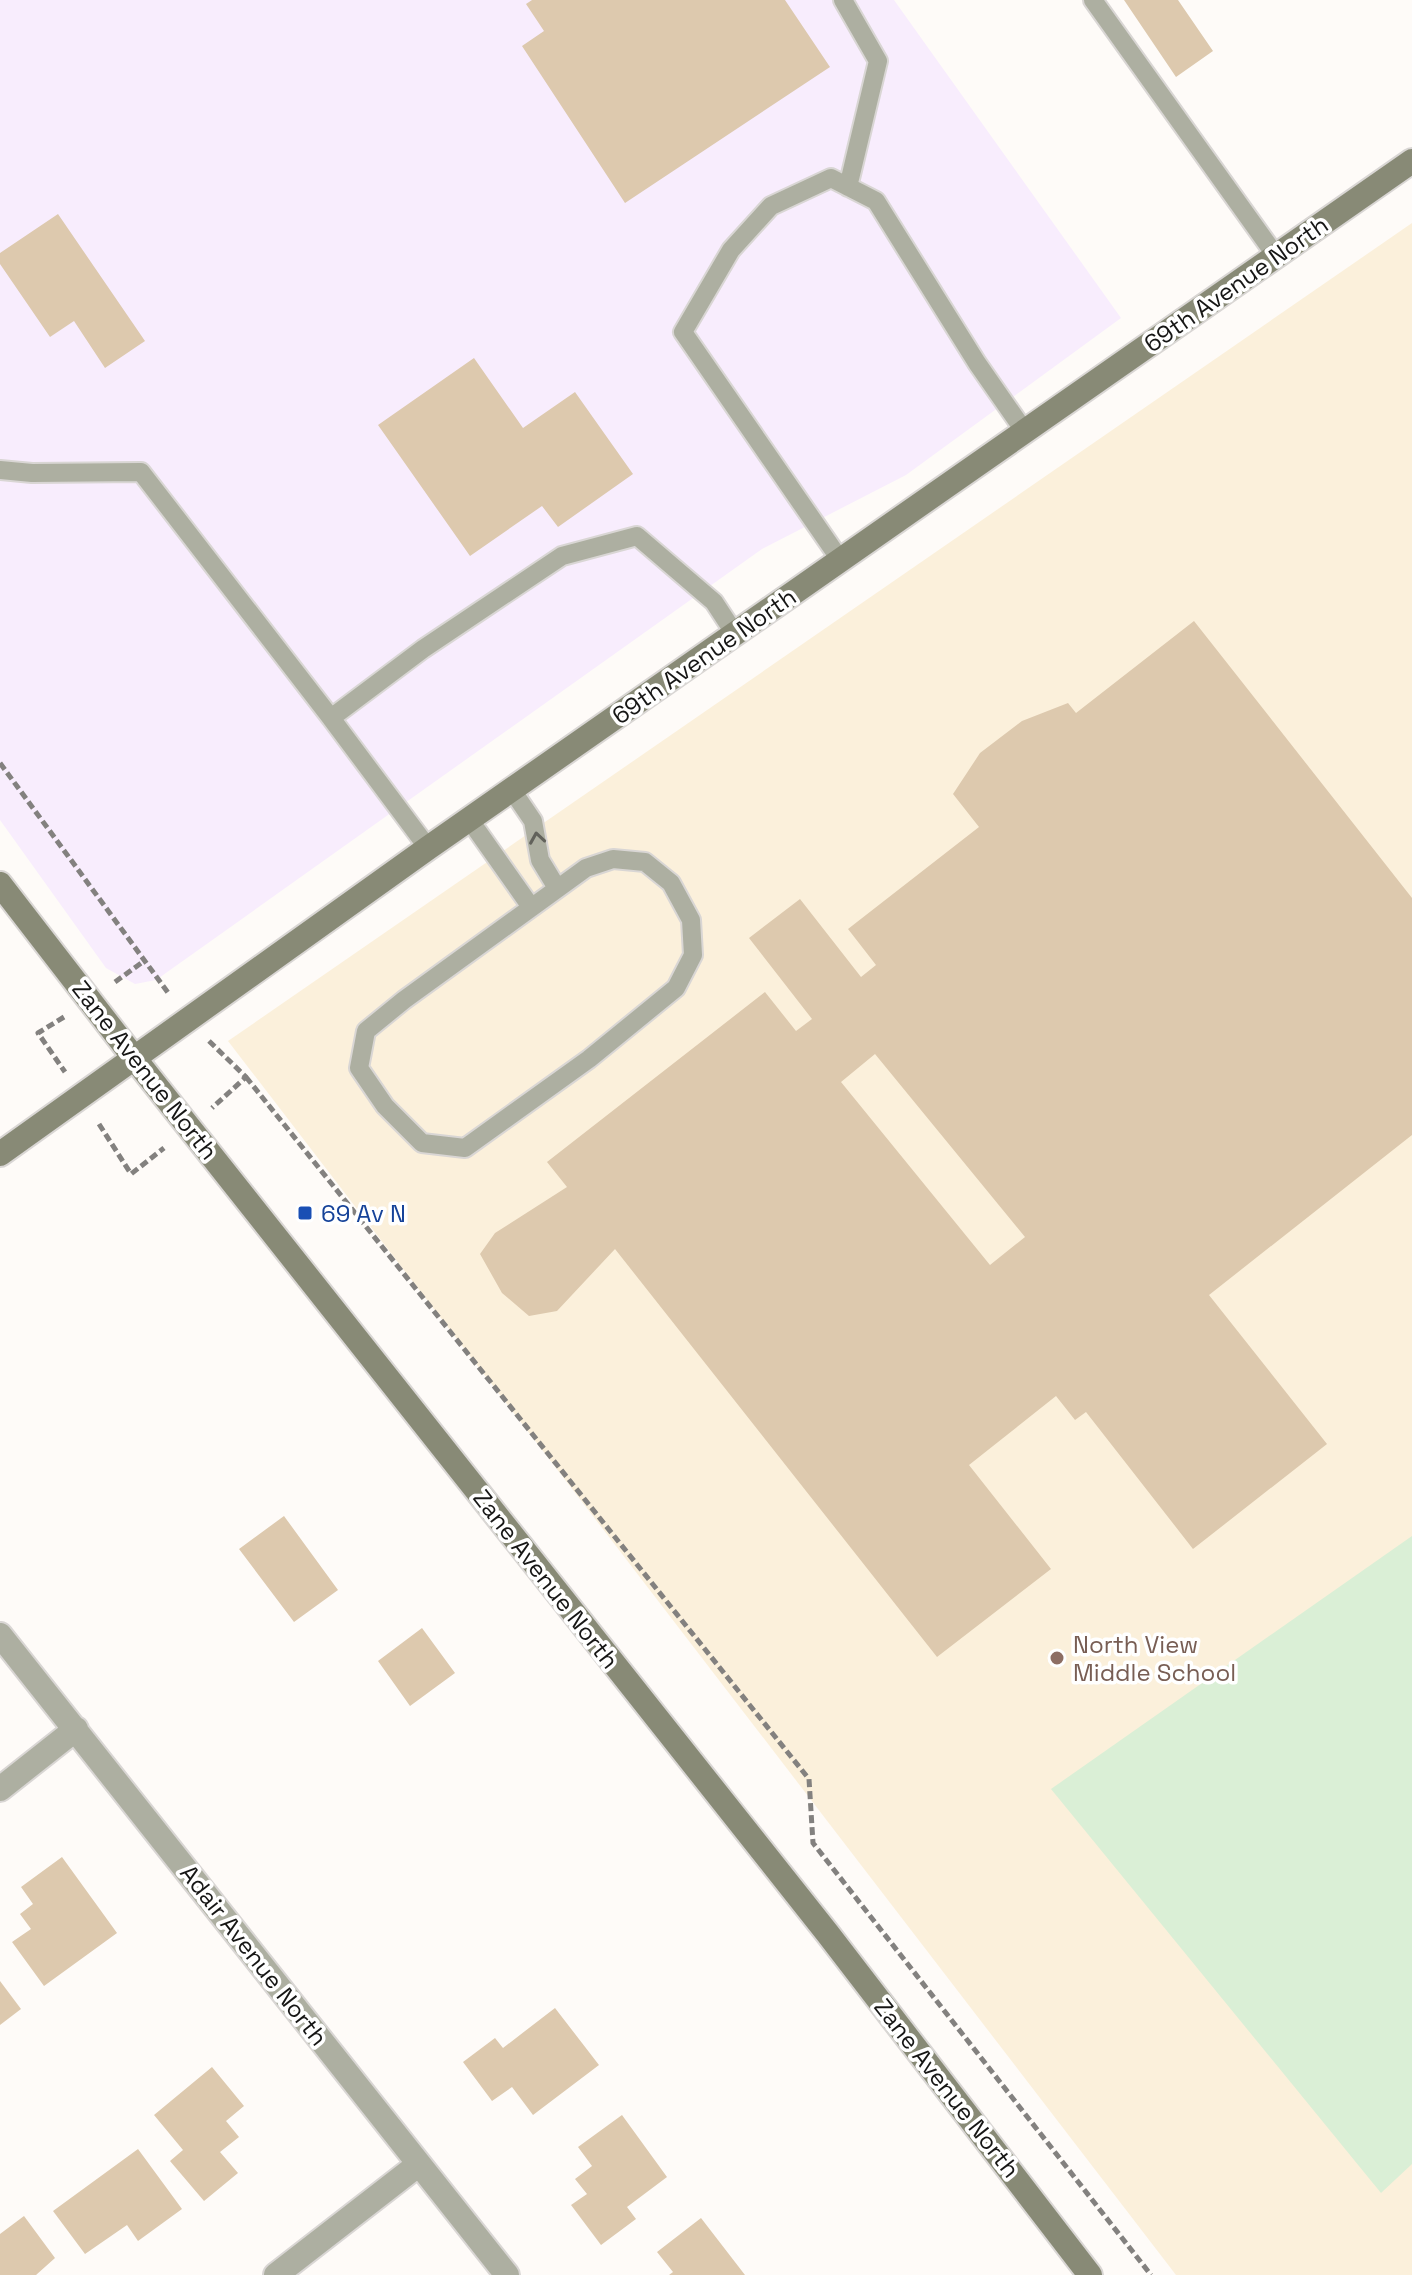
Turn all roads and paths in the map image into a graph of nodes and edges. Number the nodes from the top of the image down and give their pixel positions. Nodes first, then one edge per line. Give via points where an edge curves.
1 (843, 0) edge
2 (1093, 0) edge
3 (1412, 161) edge
4 (848, 187) junction
5 (1276, 256) junction
6 (1025, 432) junction
7 (0, 470) edge
8 (841, 561) junction
9 (735, 634) junction
10 (331, 718) junction
11 (0, 763) edge
12 (512, 790) junction
13 (469, 819) junction
14 (428, 848) junction
15 (0, 884) edge
16 (557, 888) junction
17 (531, 907) junction
18 (144, 961) dead end
19 (135, 1059) junction
20 (246, 1077) dead end
21 (0, 1154) edge
22 (0, 1635) edge
23 (76, 1729) junction
24 (0, 1789) edge
25 (419, 2164) junction
26 (276, 2275) edge
27 (507, 2275) edge
28 (1090, 2275) edge
29 (1151, 2275) edge

1 - 4 lane via 878,61
2 - 5 lane
3 - 5 street, 69th Avenue North
4 - 6 lane via 876,201
4 - 8 lane via 831,178 771,206 731,250 683,332
5 - 6 street, 69th Avenue North
6 - 8 street, 69th Avenue North
7 - 10 lane via 141,472
8 - 9 street, 69th Avenue North
9 - 10 lane via 714,602 637,536 562,556
9 - 12 street, 69th Avenue North
10 - 14 lane
11 - 18 path
12 - 13 street, 69th Avenue North
16 -> 12 lane via 540,860 533,821
13 - 14 street, 69th Avenue North
13 - 17 lane
14 - 19 street, 69th Avenue North
15 - 19 street, Zane Avenue North
16 - 17 lane
16 - 17 lane via 586,868 613,859 645,862 671,883 691,920 693,955 676,988 589,1059 465,1148 422,1143 385,1106 359,1068 366,1031
19 - 21 street, 69th Avenue North
19 - 28 street, Zane Avenue North via 828,1934
20 - 29 path via 809,1779 813,1843
22 - 23 street, Adair Avenue North
23 - 24 street
23 - 25 street, Adair Avenue North
25 - 26 street
25 - 27 street, Adair Avenue North

